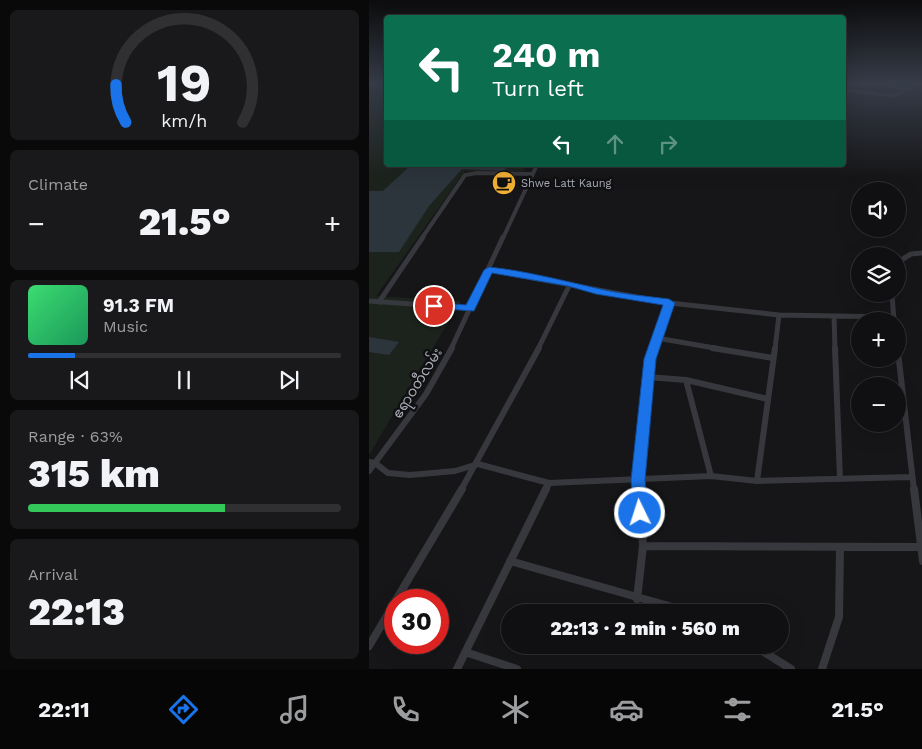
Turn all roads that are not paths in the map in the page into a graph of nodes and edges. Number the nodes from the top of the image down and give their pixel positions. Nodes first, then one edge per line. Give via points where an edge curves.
1 (536, 167) edge
2 (533, 174) junction
3 (922, 252) edge
4 (906, 257) edge
5 (489, 270) junction
6 (570, 284) junction
7 (369, 301) edge
8 (379, 302) junction
9 (669, 303) junction
10 (470, 308) junction
11 (779, 315) junction
12 (833, 316) junction
13 (851, 317) edge
14 (657, 338) junction
15 (773, 358) junction
16 (900, 367) edge
17 (648, 377) junction
18 (686, 380) junction
19 (768, 399) junction
20 (372, 462) edge
21 (478, 464) junction
22 (369, 471) edge
23 (711, 476) junction
24 (912, 477) junction
25 (840, 479) junction
26 (638, 480) junction
27 (757, 481) junction
28 (549, 483) junction
29 (643, 546) junction
30 (840, 547) junction
31 (921, 547) junction
32 (510, 561) junction
33 (922, 561) edge
34 (403, 589) edge
35 (637, 599) junction
36 (657, 604) edge
37 (384, 621) edge
38 (369, 646) edge
39 (465, 652) junction
40 (767, 654) edge
41 (457, 669) edge
42 (517, 669) edge
43 (791, 669) edge
44 (823, 669) edge

1 - 2 street, ဧရာဝတီလမ်း
2 - 5 street, ဧရာဝတီလမ်း
2 - 8 street via 465,175
3 - 4 street
5 - 6 street
5 - 10 street, ဧရာဝတီလမ်း
6 - 9 street
6 - 21 street via 541,348
7 - 8 street
8 - 10 street
9 - 11 street
9 - 14 street
10 - 20 street, ဧရာဝတီလမ်း via 451,351 426,394
11 - 12 street
11 - 15 street
12 - 13 street
12 - 25 street
14 - 15 street
14 - 17 street
15 - 19 street
16 - 24 street
17 - 18 street
17 - 26 street
18 - 19 street
18 - 23 street
19 - 27 street
20 - 21 street via 388,473 410,475 455,471
20 - 22 street, ဧရာဝတီလမ်း
21 - 28 street
21 - 34 street
23 - 26 street
23 - 27 street
24 - 25 street
24 - 31 street
25 - 27 street
26 - 28 street
26 - 29 street
28 - 32 street
29 - 30 street
29 - 35 street
30 - 31 street
30 - 44 street via 839,617
31 - 33 street
32 - 35 street
32 - 39 street
35 - 36 street
37 - 38 street
39 - 41 street
39 - 42 street
40 - 43 street

